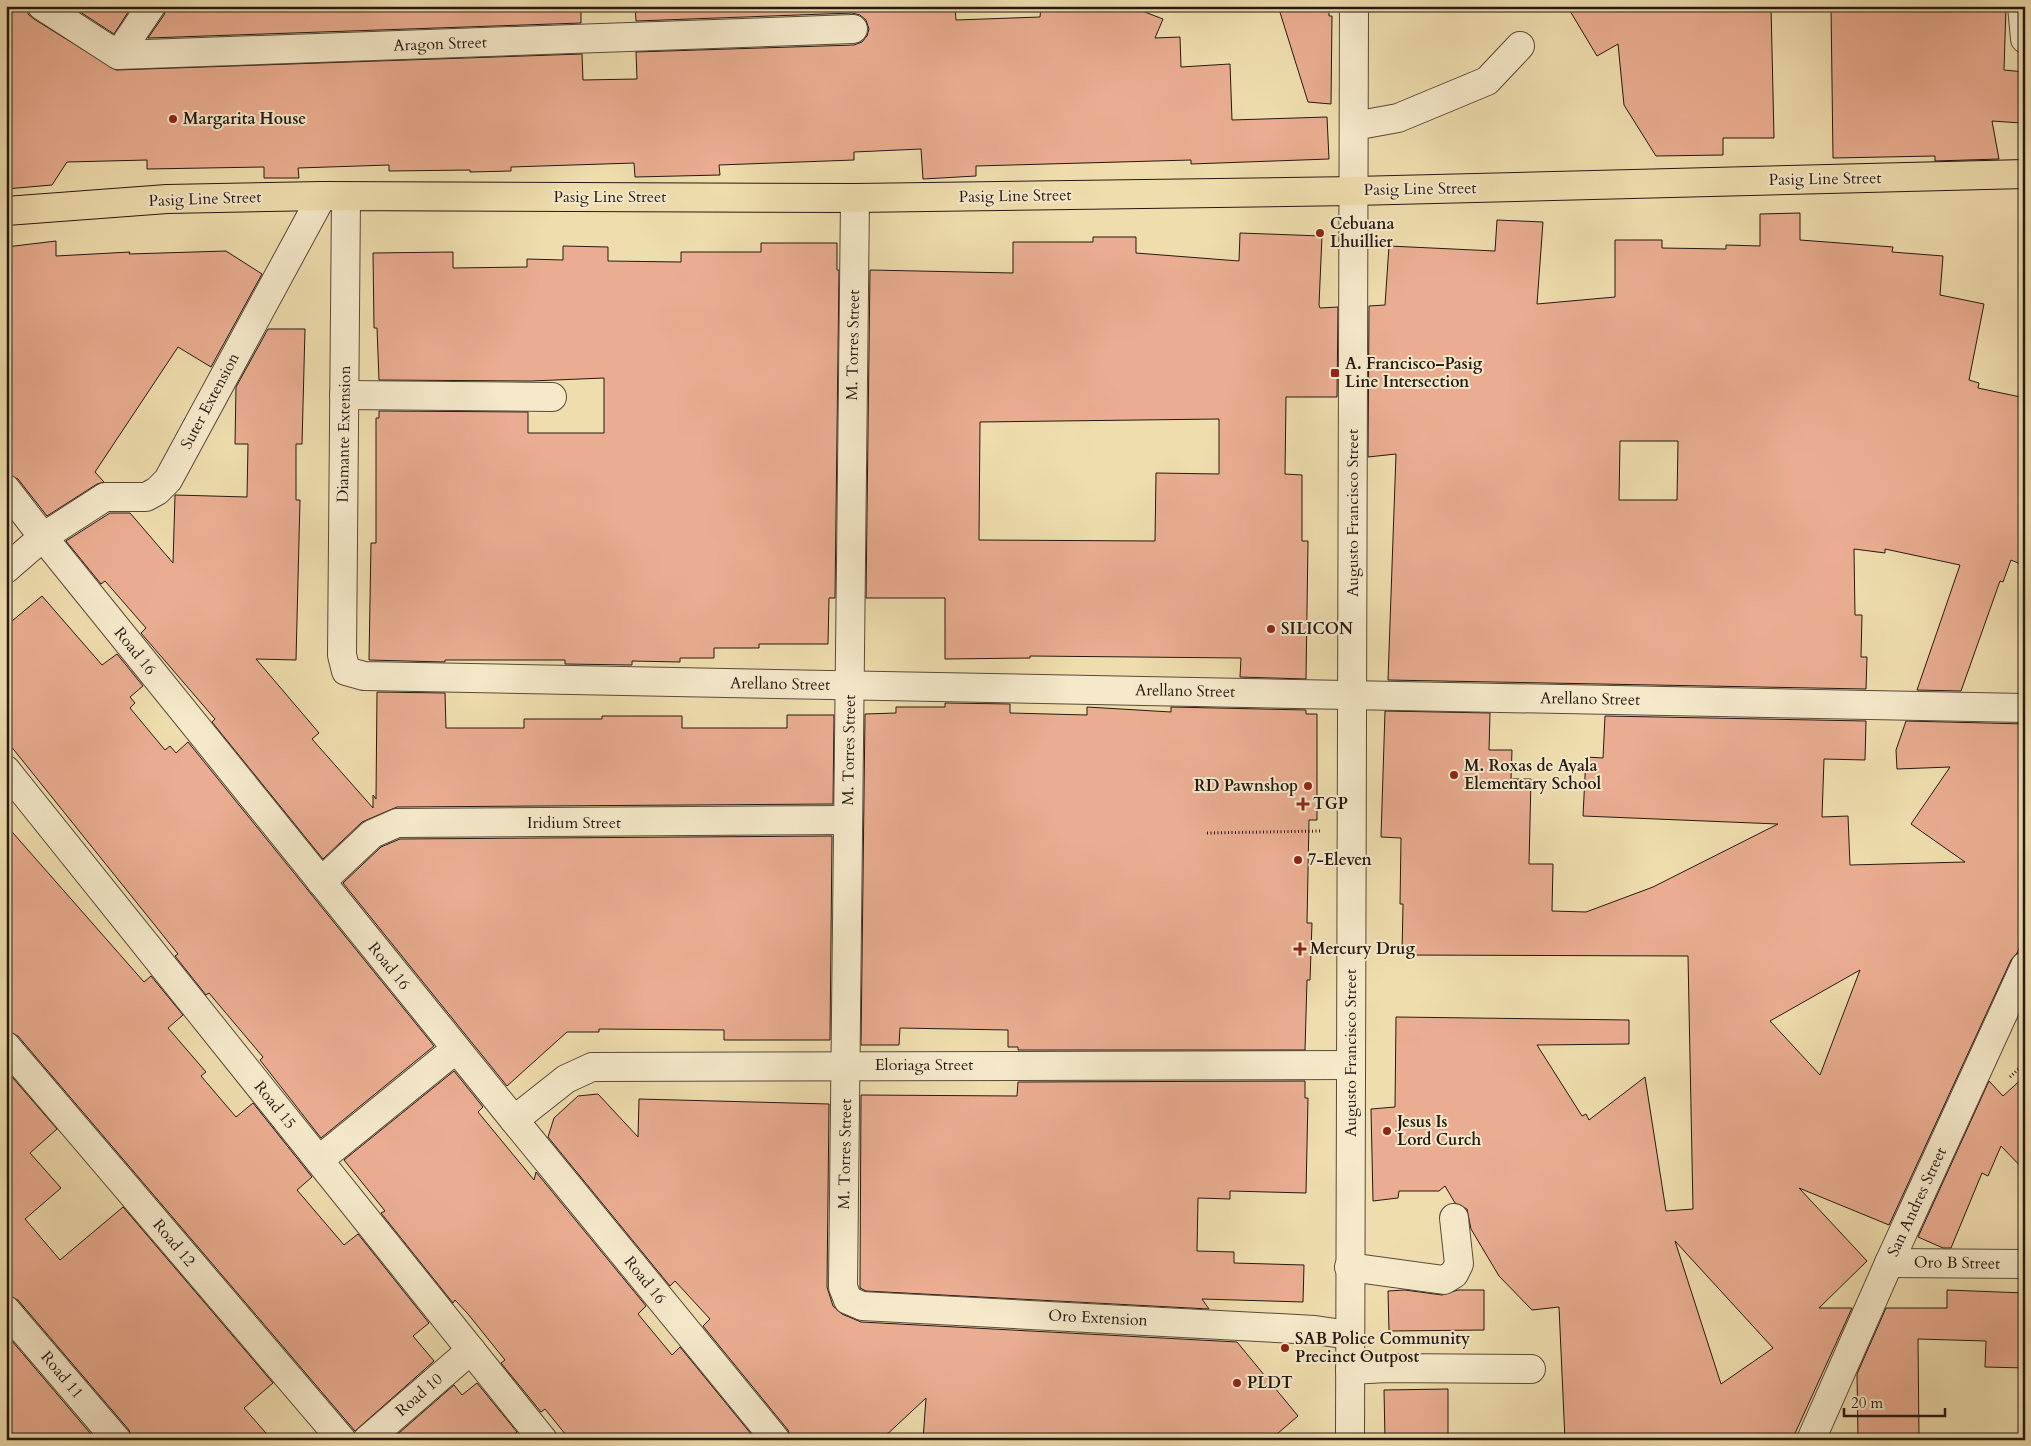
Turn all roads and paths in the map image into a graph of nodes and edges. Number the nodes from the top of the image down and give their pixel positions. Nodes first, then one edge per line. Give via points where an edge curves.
1 (42, 6) edge
2 (151, 6) edge
3 (1354, 6) edge
4 (2022, 6) edge
5 (853, 29) dead end
6 (2025, 39) edge
7 (1520, 46) dead end
8 (118, 55) junction
9 (1354, 126) junction
10 (2025, 174) edge
11 (1354, 191) junction
12 (334, 196) junction
13 (855, 198) junction
14 (6, 211) edge
15 (344, 395) junction
16 (552, 397) dead end
17 (6, 489) edge
18 (43, 537) junction
19 (6, 569) edge
20 (346, 671) joint
21 (849, 685) junction
22 (1352, 694) junction
23 (2025, 708) edge
24 (6, 770) edge
25 (848, 820) junction
26 (1352, 831) junction
27 (1207, 833) dead end
28 (322, 882) junction
29 (2025, 966) edge
30 (6, 1046) edge
31 (456, 1049) junction
32 (846, 1065) junction
33 (1351, 1065) junction
34 (514, 1120) junction
35 (319, 1160) junction
36 (1454, 1218) dead end
37 (1889, 1263) junction
38 (2025, 1264) edge
39 (1349, 1267) junction
40 (848, 1300) joint
41 (6, 1310) edge
42 (1349, 1335) junction
43 (471, 1350) junction
44 (1531, 1369) dead end
45 (1350, 1370) junction
46 (117, 1440) edge
47 (342, 1440) edge
48 (367, 1440) edge
49 (544, 1440) edge
50 (776, 1440) edge
51 (1350, 1440) edge
52 (1812, 1440) edge

1 - 8 street
2 - 8 street
3 - 9 street, Augusto Francisco Street
4 - 6 street
5 - 8 street, Aragon Street
7 - 9 street via 1487,81 1398,118
9 - 11 street, Augusto Francisco Street
10 - 11 main road, Pasig Line Street
11 - 13 main road, Pasig Line Street
11 - 22 street, Augusto Francisco Street
12 - 13 main road, Pasig Line Street
12 - 14 main road, Pasig Line Street via 167,199
12 - 15 street, Diamante Extension
12 - 18 street, Suter Extension via 168,480 146,497 106,497
13 - 21 street, M. Torres Street
15 - 16 street
15 - 20 street, Diamante Extension via 342,655
17 - 18 street, Road 16
18 - 19 street, Suter Extension
18 - 28 street, Road 16
20 - 21 street, Arellano Street via 364,676
21 - 22 street, Arellano Street
21 - 25 street, M. Torres Street
22 - 23 street, Arellano Street
22 - 26 street, Augusto Francisco Street
24 - 35 street, Road 15
25 - 28 street, Iridium Street via 397,823 372,834
25 - 32 street, M. Torres Street
26 - 27 path
26 - 33 street, Augusto Francisco Street
28 - 31 street, Road 16
29 - 37 street, San Andres Street
30 - 47 street, Road 12
31 - 34 street, Road 16
31 - 35 street
32 - 33 street, Eloriaga Street
32 - 34 street, Eloriaga Street via 592,1067 566,1079
32 - 40 street, M. Torres Street via 843,1286
33 - 39 street, Augusto Francisco Street
34 - 50 street, Road 16
35 - 43 street, Road 15
36 - 39 street via 1459,1264 1454,1274 1444,1280
37 - 38 street, Oro B Street
37 - 52 street, San Andres Street
39 - 42 street, Augusto Francisco Street
40 - 42 street, Oro Extension via 862,1306 1315,1330
41 - 46 street, Road 11
42 - 45 street, Augusto Francisco Street
43 - 48 street, Road 10
43 - 49 street, Road 15
44 - 45 street
45 - 51 street, Augusto Francisco Street

